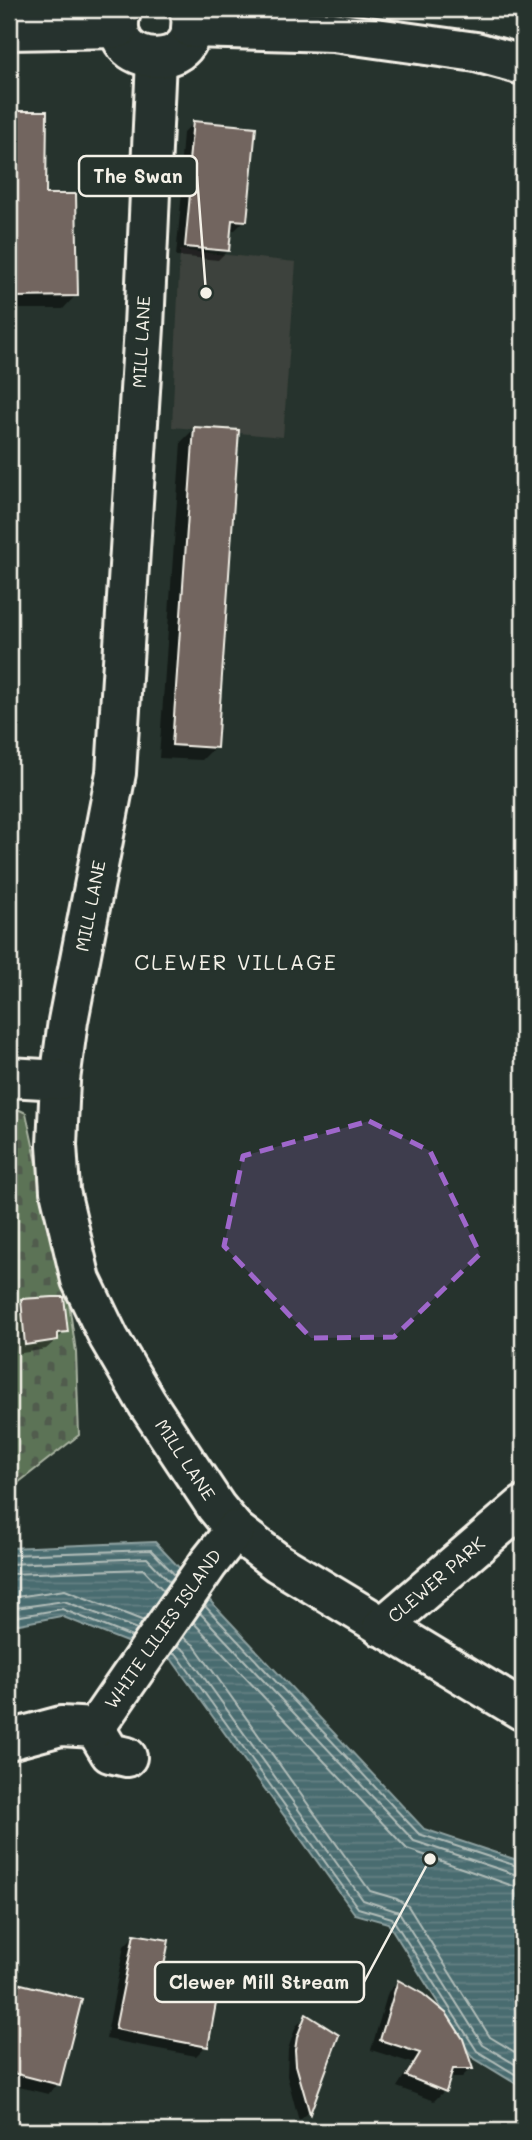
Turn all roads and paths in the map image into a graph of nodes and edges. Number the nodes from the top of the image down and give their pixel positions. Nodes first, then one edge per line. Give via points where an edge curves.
1 (121, 18) edge
2 (190, 18) edge
3 (9, 30) edge
4 (156, 59) junction
5 (523, 65) edge
6 (9, 1077) edge
7 (60, 1080) junction
8 (523, 1506) edge
9 (235, 1530) junction
10 (382, 1627) junction
11 (523, 1711) edge
12 (95, 1728) junction
13 (9, 1740) edge
14 (127, 1757) dead end

1 - 3 street
1 - 4 street via 132,51
2 - 4 street via 187,40 179,50
2 - 5 street via 476,52
4 - 7 street, MILL LANE via 116,773
6 - 7 street
7 - 9 street, MILL LANE via 60,1191 81,1280 146,1403
8 - 10 street, CLEWER PARK
9 - 10 street, MILL LANE via 278,1563
9 - 12 street, WHITE LILIES ISLAND
10 - 11 street, MILL LANE
12 - 13 street via 61,1726
12 - 14 street via 110,1753

